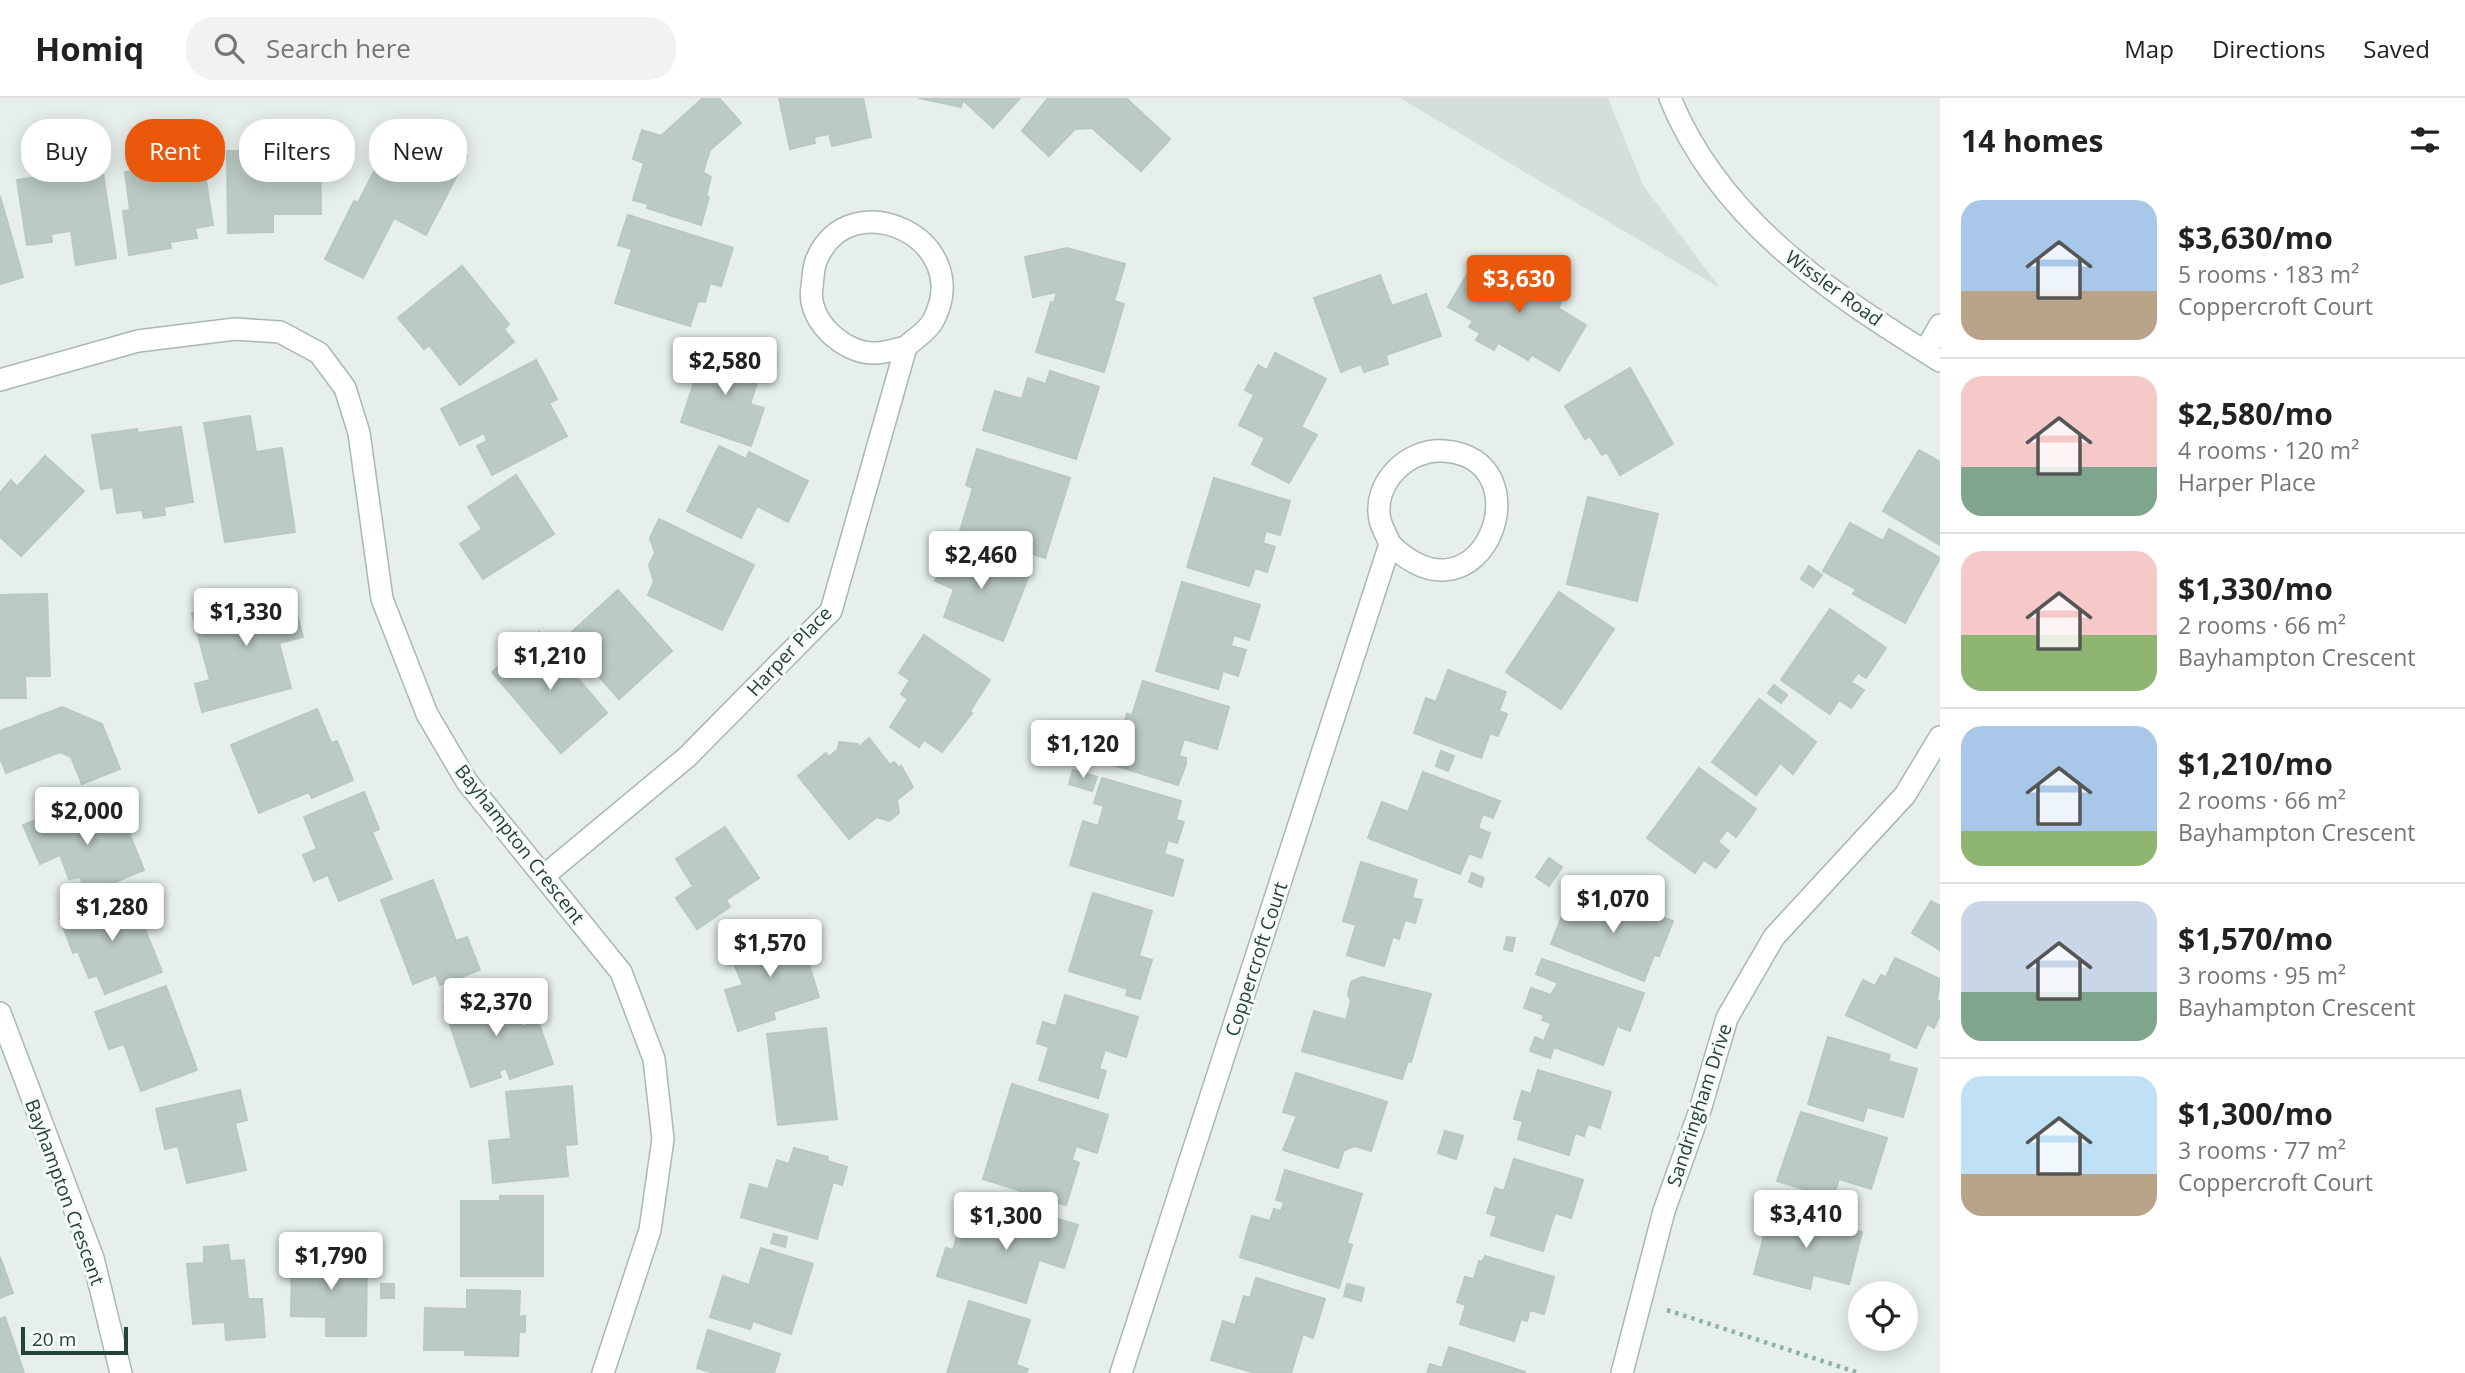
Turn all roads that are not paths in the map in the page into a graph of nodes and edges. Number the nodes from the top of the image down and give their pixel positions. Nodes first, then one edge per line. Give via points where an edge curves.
1 (1670, 98) edge
2 (1940, 325) edge
3 (906, 347) junction
4 (1932, 356) edge
5 (0, 380) edge
6 (1390, 544) junction
7 (1940, 737) edge
8 (545, 875) junction
9 (0, 1013) edge
10 (121, 1373) edge
11 (603, 1373) edge
12 (1121, 1373) edge
13 (1622, 1373) edge

1 - 4 street, Wissler Road via 1703,158 1741,210 1784,254 1831,291
2 - 4 street
3 - 3 street via 932,324 940,303 939,268 929,248 906,229 884,222 849,228 832,239 817,260 811,293 818,317 832,336 851,349 874,354
3 - 8 street, Harper Place via 831,611 687,757
5 - 8 street, Bayhampton Crescent via 138,341 235,329 280,332 319,353 345,388 359,433 382,599 427,714 467,782
6 - 6 street via 1405,559 1431,569 1452,568 1479,554 1497,522 1493,487 1482,470 1442,450 1422,453 1399,465 1380,498 1380,518
6 - 12 street, Coppercroft Court
7 - 13 street, Sandringham Drive via 1905,795 1774,937 1727,1018 1664,1211
8 - 11 street, Bayhampton Crescent via 621,972 656,1072 663,1139 650,1230
9 - 10 street, Bayhampton Crescent via 93,1258

